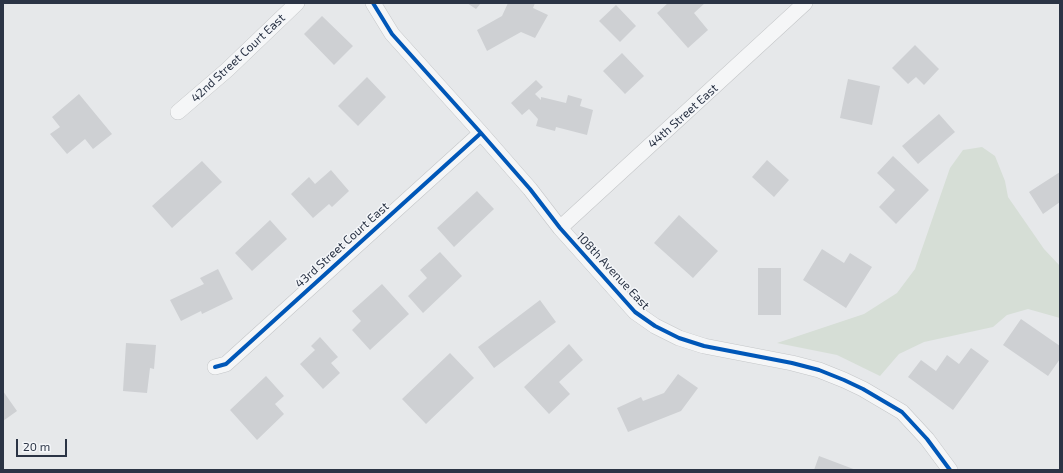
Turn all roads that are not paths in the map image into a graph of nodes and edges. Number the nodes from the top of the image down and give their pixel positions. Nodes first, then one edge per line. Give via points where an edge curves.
1 (297, 3) edge
2 (373, 3) edge
3 (805, 3) edge
4 (178, 112) dead end
5 (481, 133) junction
6 (560, 228) junction
7 (215, 367) dead end
8 (950, 470) edge

1 - 4 street, 42nd Street Court East via 227,70
2 - 5 street, 108th Avenue East via 392,34
3 - 6 street, 44th Street East
5 - 6 street, 108th Avenue East
5 - 7 street, 43rd Street Court East via 226,364
6 - 8 street, 108th Avenue East via 636,312 655,326 679,338 704,346 819,370 863,389 902,412 927,439

